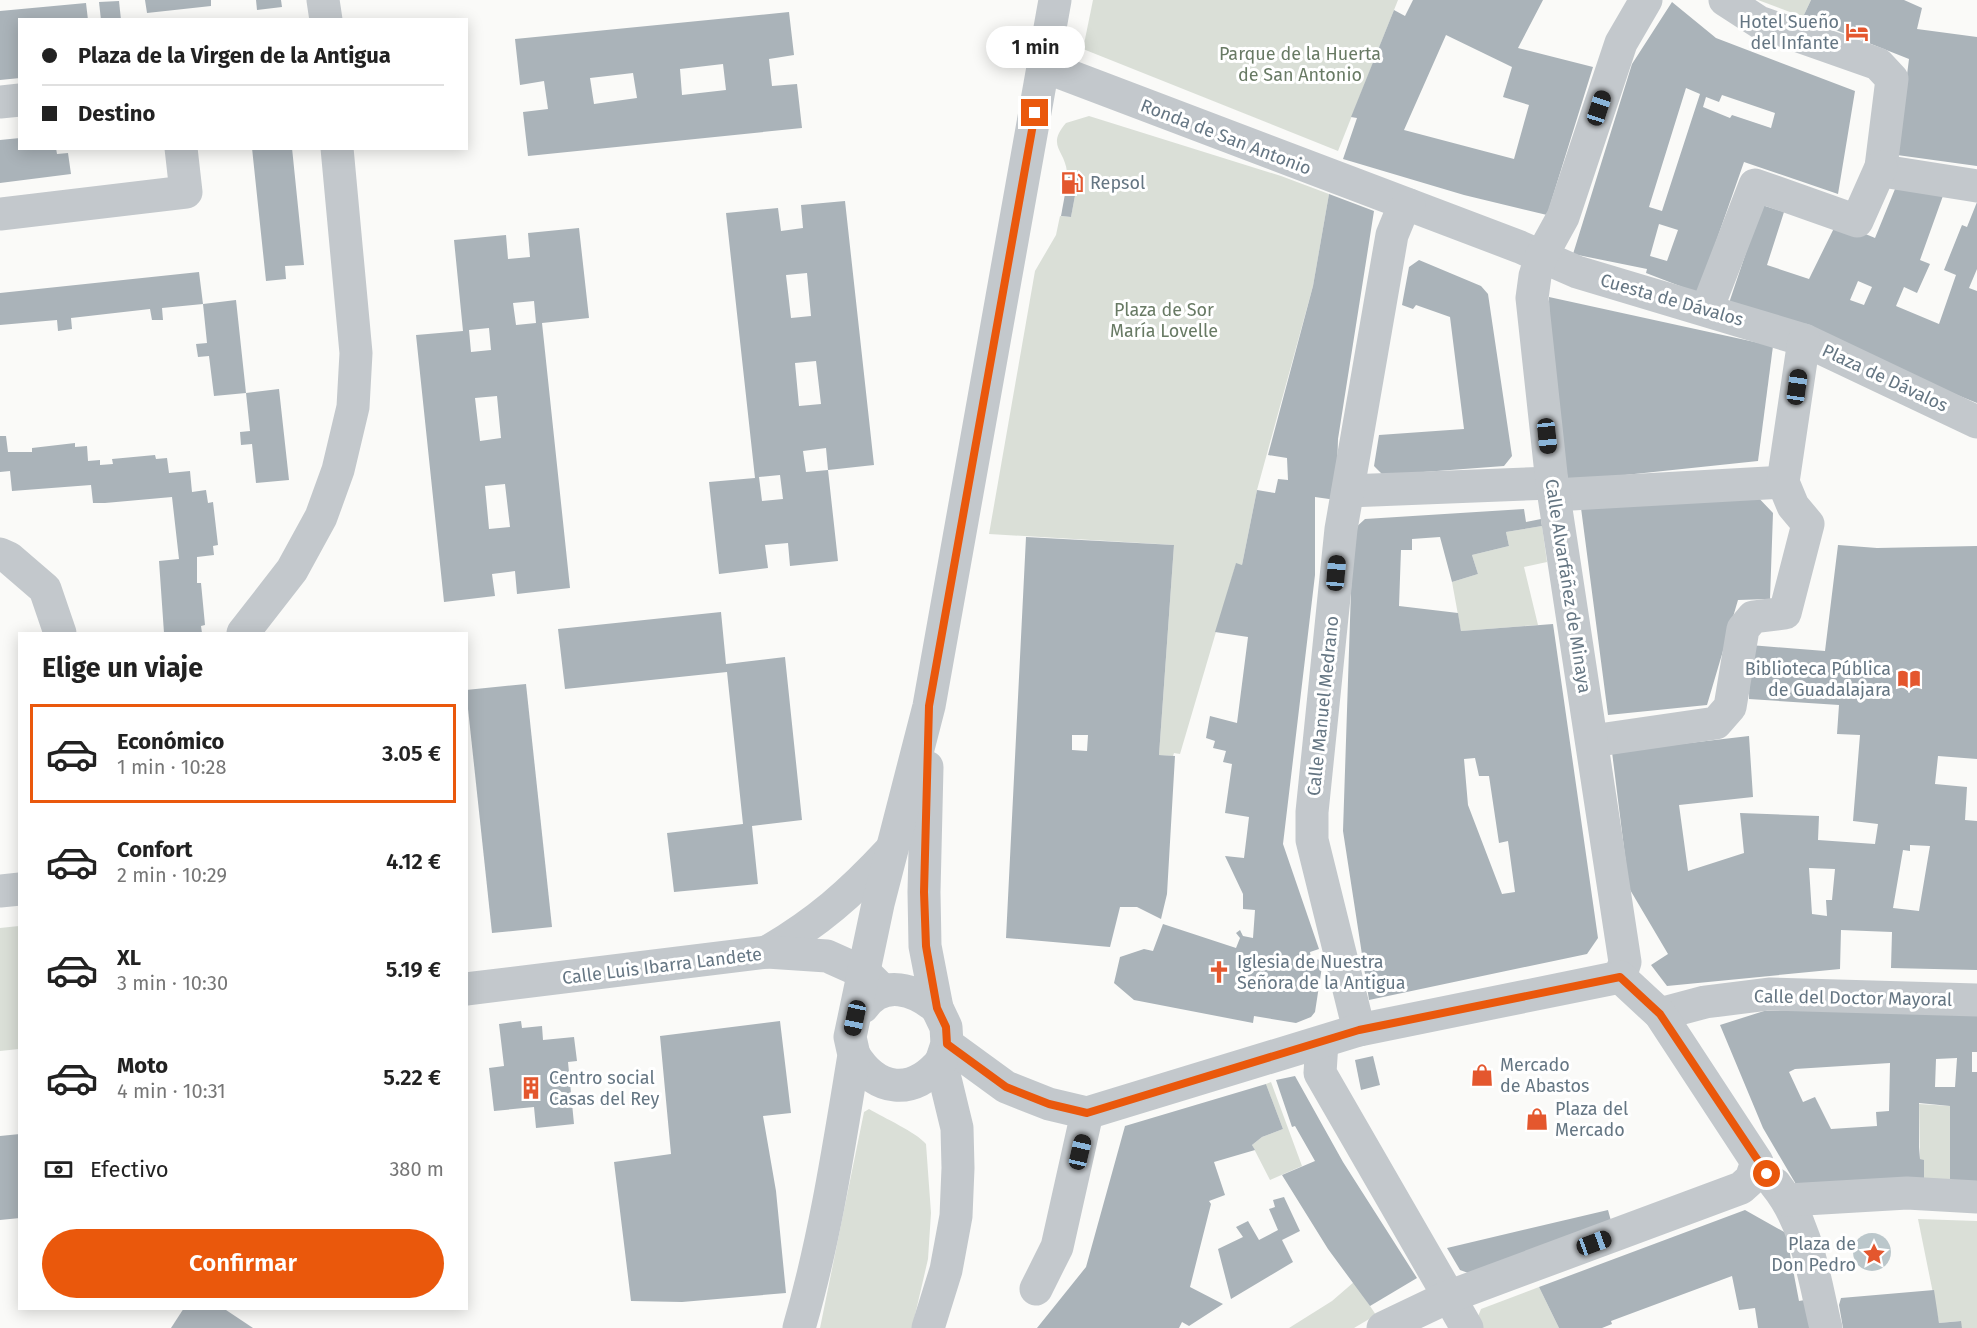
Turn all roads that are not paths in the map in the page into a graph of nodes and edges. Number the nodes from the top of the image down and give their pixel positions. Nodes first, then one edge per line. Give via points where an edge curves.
1 (323, 0) edge
2 (1055, 0) edge
3 (1646, 0) edge
4 (1725, 0) edge
5 (326, 18) edge
6 (1043, 66) junction
7 (18, 100) edge
8 (0, 102) edge
9 (181, 150) edge
10 (337, 150) edge
11 (1881, 167) junction
12 (1977, 186) edge
13 (1409, 206) junction
14 (0, 213) edge
15 (1541, 257) junction
16 (1707, 309) junction
17 (1804, 340) junction
18 (1977, 422) edge
19 (1783, 482) junction
20 (1553, 489) junction
21 (1348, 491) junction
22 (0, 554) edge
23 (60, 632) edge
24 (244, 632) edge
25 (929, 706) junction
26 (1592, 741) junction
27 (892, 850) junction
28 (18, 889) edge
29 (0, 891) edge
30 (767, 952) junction
31 (1620, 977) junction
32 (874, 982) junction
33 (468, 989) edge
34 (1977, 1000) edge
35 (937, 1008) junction
36 (1660, 1014) junction
37 (1359, 1030) junction
38 (1322, 1042) junction
39 (944, 1053) junction
40 (854, 1055) junction
41 (1087, 1113) junction
42 (1757, 1162) junction
43 (1977, 1197) edge
44 (1788, 1200) junction
45 (1036, 1289) dead end
46 (1448, 1297) junction
47 (799, 1328) edge
48 (928, 1328) edge
49 (1383, 1328) edge
50 (1467, 1328) edge
51 (1826, 1328) edge

1 - 5 street
2 - 6 street
3 - 15 street, Calle Alvarfáñez de Minaya via 1621,43 1563,217
4 - 11 street via 1759,22 1878,64 1892,79
6 - 13 street, Ronda de San Antonio
6 - 25 street
7 - 8 street
9 - 14 street via 186,192
10 - 24 street via 356,352 353,407 338,470 321,517 292,570
11 - 12 street via 1889,172
11 - 16 street via 1857,221 1755,185
13 - 15 street, Ronda de San Antonio
13 - 21 street, Calle Manuel Medrano via 1401,213 1392,236
15 - 16 street, Cuesta de Dávalos via 1578,272
15 - 20 street, Calle Alvarfáñez de Minaya via 1532,298
16 - 17 street, Cuesta de Dávalos
17 - 18 street, Plaza de Dávalos
17 - 19 street, Plaza de Dávalos
19 - 20 street
19 - 26 street via 1793,506 1808,524 1785,613 1753,616 1743,629 1730,707 1716,723
20 - 21 street
20 - 26 street, Calle Alvarfáñez de Minaya
21 - 37 street, Calle Manuel Medrano via 1312,840
22 - 23 street via 45,589
25 - 27 street
25 - 35 street via 924,892 926,946
26 - 31 street, Calle Alvarfáñez de Minaya via 1625,962
27 - 30 street via 837,905 806,930
27 - 32 street
28 - 29 street
30 - 32 street, Calle Luis Ibarra Landete via 827,956
30 - 33 street, Calle Luis Ibarra Landete
31 - 36 street
31 - 37 street
32 - 35 street via 922,995
32 - 40 street via 855,1018 850,1037
34 - 36 street, Calle del Doctor Mayoral via 1769,994 1705,1002
35 - 39 street via 946,1027
36 - 42 street
37 - 38 street
38 - 41 street
38 - 46 street via 1320,1073
39 - 40 street via 929,1075 913,1084 896,1086 878,1081
39 - 41 street via 1006,1087 1049,1104
39 - 48 street via 957,1128 956,1216 946,1270
40 - 47 street via 812,1283
41 - 45 street via 1057,1247
42 - 44 street
42 - 46 street via 1751,1179 1742,1188
43 - 44 street via 1907,1193
44 - 51 street via 1806,1245
46 - 49 street
46 - 50 street

